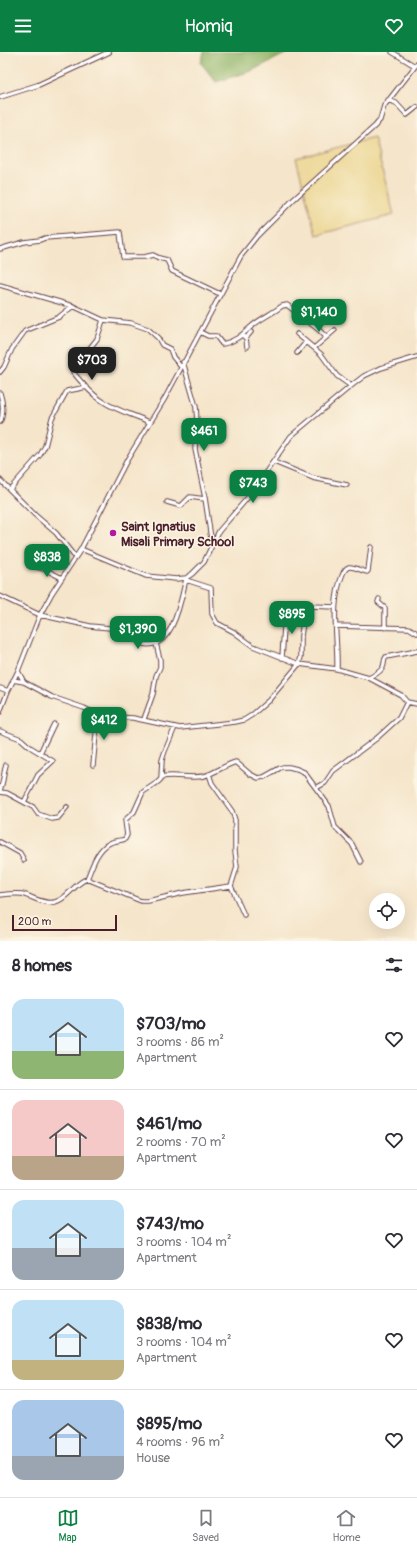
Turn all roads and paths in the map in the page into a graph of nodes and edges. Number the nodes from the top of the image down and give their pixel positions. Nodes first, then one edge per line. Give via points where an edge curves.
1 (109, 52) edge
2 (392, 52) edge
3 (416, 65) edge
4 (0, 97) edge
5 (388, 100) junction
6 (417, 107) edge
7 (0, 249) edge
8 (0, 285) edge
9 (220, 294) junction
10 (73, 306) junction
11 (104, 320) junction
12 (335, 330) dead end
13 (200, 332) junction
14 (251, 332) dead end
15 (297, 334) dead end
16 (242, 335) junction
17 (326, 337) junction
18 (246, 338) junction
19 (306, 342) junction
20 (247, 347) dead end
21 (314, 348) junction
22 (297, 353) dead end
23 (417, 356) edge
24 (183, 362) junction
25 (181, 367) junction
26 (0, 372) edge
27 (351, 386) junction
28 (87, 387) junction
29 (0, 393) edge
30 (0, 422) edge
31 (149, 422) junction
32 (274, 462) junction
33 (0, 480) edge
34 (347, 485) dead end
35 (10, 489) junction
36 (205, 499) junction
37 (167, 502) dead end
38 (212, 547) junction
39 (371, 547) dead end
40 (81, 549) junction
41 (75, 557) junction
42 (36, 567) dead end
43 (62, 578) junction
44 (186, 579) junction
45 (0, 596) edge
46 (379, 598) dead end
47 (289, 607) dead end
48 (335, 607) junction
49 (40, 615) junction
50 (336, 626) junction
51 (385, 628) junction
52 (417, 633) edge
53 (156, 643) junction
54 (417, 651) edge
55 (282, 658) junction
56 (299, 664) junction
57 (337, 669) junction
58 (18, 671) junction
59 (370, 678) junction
60 (14, 680) junction
61 (24, 682) junction
62 (0, 688) edge
63 (8, 691) junction
64 (408, 702) junction
65 (417, 704) edge
66 (0, 712) edge
67 (98, 715) junction
68 (144, 719) junction
69 (54, 724) dead end
70 (175, 727) junction
71 (0, 731) edge
72 (40, 753) junction
73 (6, 765) dead end
74 (94, 765) dead end
75 (209, 774) junction
76 (164, 776) junction
77 (316, 788) junction
78 (0, 791) edge
79 (24, 802) junction
80 (67, 807) dead end
81 (0, 842) edge
82 (24, 860) dead end
83 (361, 862) dead end
84 (87, 880) junction
85 (230, 886) junction
86 (0, 895) edge
87 (244, 915) dead end

1 - 4 main road via 38,85
2 - 3 street
3 - 5 street
5 - 6 street via 396,103 407,115
5 - 9 street via 375,126 257,236 241,256
7 - 9 street via 45,238 120,232 123,257 154,255 167,260 172,271
8 - 10 street
9 - 13 street
10 - 11 street
10 - 26 street via 59,317 25,331
11 - 25 street via 131,323 148,329 170,349
11 - 28 street via 97,339 72,370
12 - 17 street
13 - 16 street via 216,336 222,344
13 - 24 street
14 - 18 street
15 - 19 street
16 - 17 street via 253,325 287,305
16 - 18 street
17 - 21 street
18 - 20 street
19 - 21 street
19 - 22 street
21 - 27 street via 333,372
23 - 27 street via 380,368
24 - 25 street
24 - 36 street via 196,407 195,449
25 - 31 street
27 - 32 street via 291,436
28 - 31 street via 105,404
28 - 35 street via 68,391 52,418 46,446
29 - 30 street
31 - 40 street
32 - 34 street via 313,478
32 - 38 street via 219,531
33 - 35 street
35 - 41 street via 59,536
36 - 37 street via 190,497 181,506
36 - 38 street
38 - 44 street via 204,562
39 - 48 street via 368,572 346,568 336,591
40 - 41 street
40 - 44 street via 146,576
41 - 43 street
42 - 43 street
43 - 49 street
44 - 53 street via 169,633
44 - 55 street via 211,588 212,614 217,623 253,646
45 - 49 street
46 - 51 street via 378,602 385,608
47 - 55 street via 284,627
48 - 50 street
48 - 56 street via 305,608
49 - 53 street via 110,628 137,637 147,645
49 - 58 street
50 - 51 street
50 - 57 street
51 - 52 street via 411,628
53 - 68 street via 160,667
54 - 59 street via 386,658 382,670
55 - 56 street
56 - 57 street
56 - 70 street via 269,700 256,713 244,720
57 - 59 street
58 - 60 street
58 - 61 street
59 - 64 street via 402,695
60 - 61 street
60 - 63 street
61 - 67 street via 52,697
62 - 63 street
63 - 66 street
64 - 65 street
64 - 77 street via 399,718 333,771 325,783
67 - 68 street
67 - 74 street
68 - 70 street
69 - 72 street
70 - 76 street via 162,760
71 - 72 street via 21,739
72 - 79 street via 52,762 38,775
73 - 78 street
75 - 76 street
75 - 77 street via 236,762 258,778 280,768 289,767 304,772
75 - 85 street via 235,820 237,867
76 - 84 street via 143,792 134,812 125,820 125,839 109,843 103,848
77 - 83 street via 331,809 335,826 352,844
78 - 79 street
79 - 80 street via 33,807 38,814 52,819 58,818
81 - 82 street via 20,853
84 - 85 street via 144,901
84 - 86 street via 54,902 16,893
85 - 87 street

